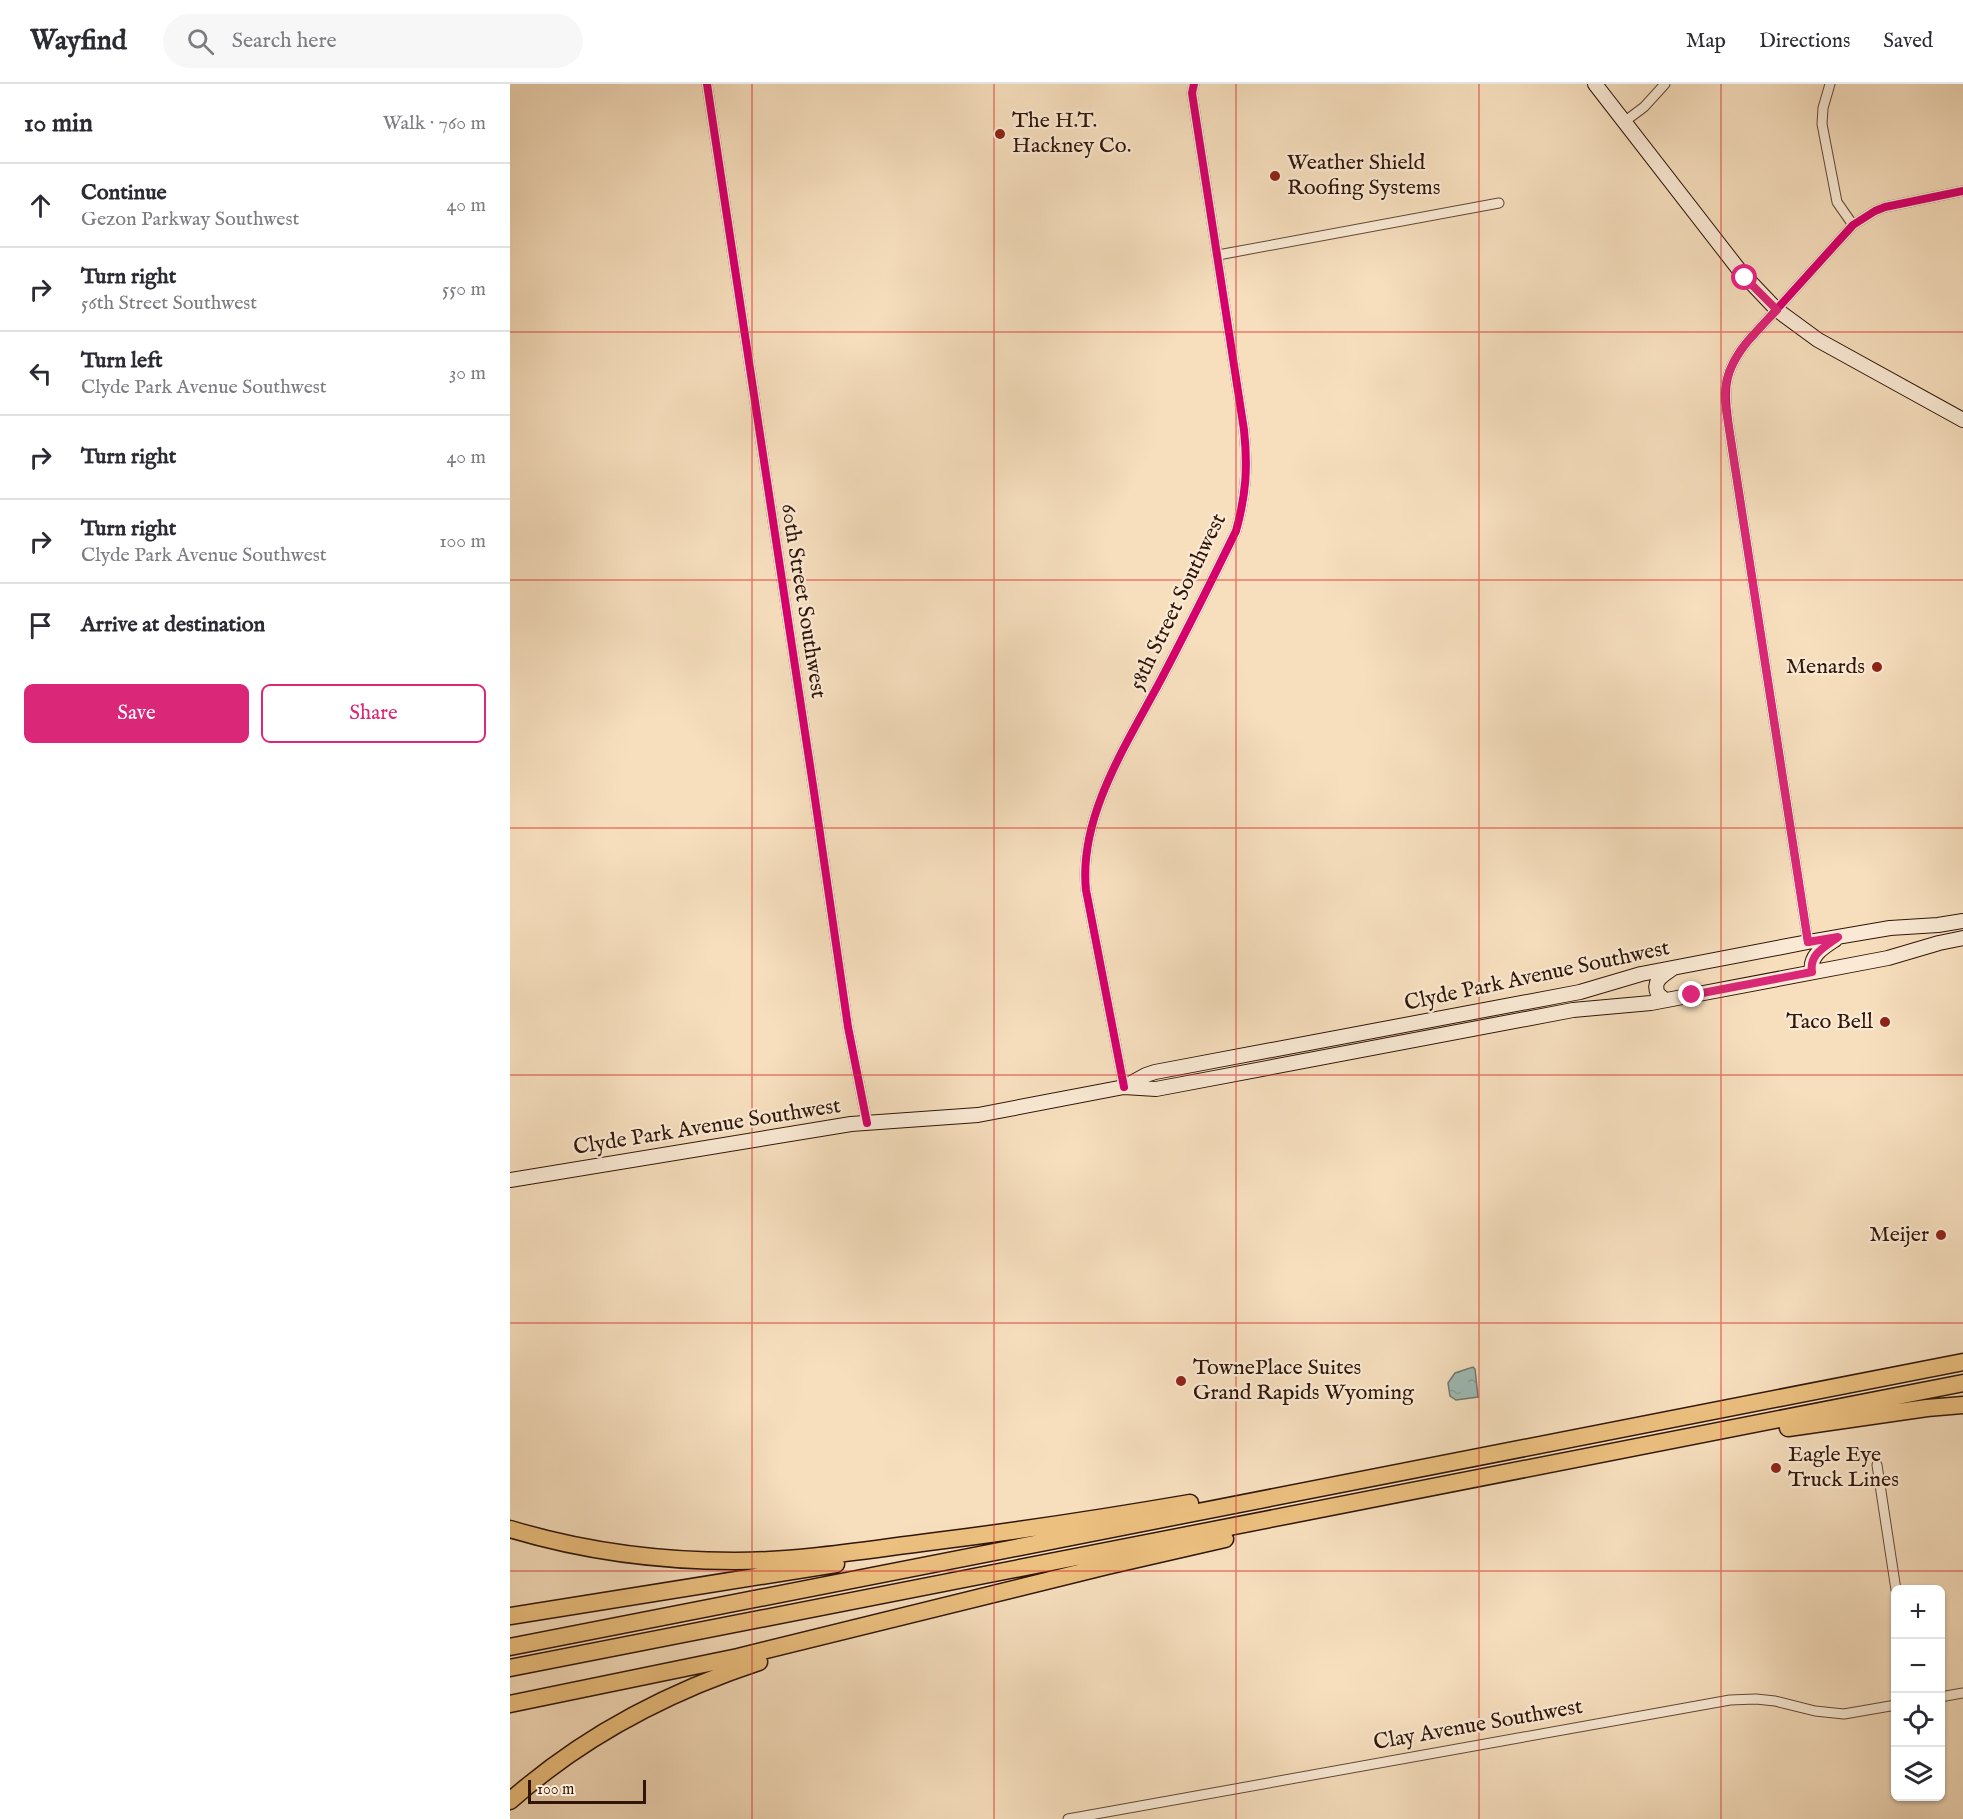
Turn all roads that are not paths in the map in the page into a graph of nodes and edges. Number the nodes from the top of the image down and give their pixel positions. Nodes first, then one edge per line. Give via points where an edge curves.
1 (707, 84) edge
2 (1194, 84) edge
3 (1594, 84) edge
4 (1665, 84) edge
5 (1830, 84) edge
6 (1624, 122) junction
7 (1963, 190) edge
8 (1498, 203) dead end
9 (1853, 225) junction
10 (1218, 255) junction
11 (1777, 310) junction
12 (1963, 420) edge
13 (1963, 921) edge
14 (1901, 927) junction
15 (1838, 937) junction
16 (1963, 938) edge
17 (1808, 942) junction
18 (1882, 959) junction
19 (1674, 968) junction
20 (1812, 972) junction
21 (1543, 999) junction
22 (1665, 1000) junction
23 (1525, 1020) junction
24 (1124, 1087) junction
25 (867, 1123) junction
26 (510, 1180) edge
27 (1963, 1352) edge
28 (1963, 1362) edge
29 (1963, 1383) edge
30 (1849, 1384) junction
31 (1963, 1405) edge
32 (1526, 1449) junction
33 (1627, 1450) junction
34 (1877, 1465) dead end
35 (1426, 1489) junction
36 (510, 1529) edge
37 (1017, 1531) junction
38 (1895, 1585) edge
39 (510, 1616) edge
40 (905, 1617) junction
41 (510, 1647) edge
42 (510, 1668) edge
43 (1963, 1693) edge
44 (1945, 1696) edge
45 (510, 1704) edge
46 (1891, 1707) edge
47 (510, 1801) edge
48 (1068, 1819) edge

1 - 25 street, 60th Street Southwest via 848,1027
2 - 10 street, 58th Street Southwest via 1192,93
3 - 6 main road
4 - 6 street
5 - 9 street via 1822,108 1822,124 1837,202
6 - 11 main road via 1740,272
7 - 9 street via 1875,210
8 - 10 street
9 - 11 street
10 - 24 street, 58th Street Southwest via 1244,430 1244,502 1236,531 1108,781 1089,838 1085,869
11 - 12 main road via 1818,340
11 - 17 street via 1737,354 1725,392
13 - 14 main road, Clyde Park Avenue Southwest
14 - 15 main road, Clyde Park Avenue Southwest
14 - 18 main road via 1907,936 1906,944
15 - 17 main road, Clyde Park Avenue Southwest
15 - 20 main road via 1816,954
16 - 18 main road, Clyde Park Avenue Southwest
17 - 19 main road, Clyde Park Avenue Southwest
18 - 20 main road, Clyde Park Avenue Southwest
19 - 21 main road, Clyde Park Avenue Southwest
19 - 22 main road via 1657,982 1658,994
20 - 22 main road, Clyde Park Avenue Southwest
21 - 23 main road via 1529,1007
21 - 24 main road, Clyde Park Avenue Southwest via 1155,1072
22 - 23 main road, Clyde Park Avenue Southwest via 1589,1007
23 - 24 main road, Clyde Park Avenue Southwest via 1156,1089
24 - 25 main road, Clyde Park Avenue Southwest via 984,1114
25 - 26 main road, Clyde Park Avenue Southwest
27 - 30 highway
28 - 30 highway
29 - 33 highway
30 - 32 highway
31 - 33 highway
32 - 37 highway via 1424,1460
32 - 41 highway
33 - 35 highway
34 - 38 street
35 - 40 highway
35 - 42 highway
36 - 37 highway via 626,1554 735,1561 849,1552
37 - 39 highway
40 - 45 highway via 697,1666
40 - 47 highway via 685,1689 589,1741
43 - 44 street
46 - 48 street, Clay Avenue Southwest via 1844,1714 1775,1701 1730,1700

